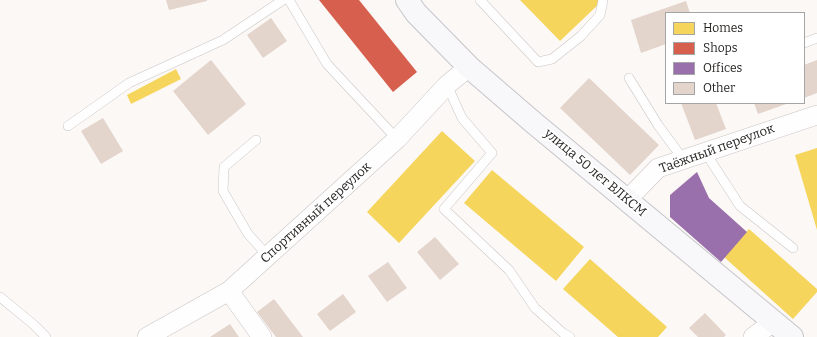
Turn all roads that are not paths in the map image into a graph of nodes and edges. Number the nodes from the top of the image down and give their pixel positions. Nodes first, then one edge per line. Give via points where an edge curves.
1 (283, 0) edge
2 (289, 0) edge
3 (407, 0) edge
4 (480, 0) edge
5 (603, 0) edge
6 (817, 38) edge
7 (805, 43) edge
8 (469, 67) junction
9 (629, 78) dead end
10 (447, 85) junction
11 (817, 115) edge
12 (68, 126) dead end
13 (397, 139) junction
14 (256, 140) dead end
15 (705, 152) junction
16 (683, 160) junction
17 (627, 200) junction
18 (793, 248) dead end
19 (268, 256) junction
20 (229, 291) junction
21 (0, 297) edge
22 (773, 322) junction
23 (46, 337) edge
24 (147, 337) edge
25 (262, 337) edge
26 (570, 337) edge
27 (753, 337) edge
28 (792, 337) edge

1 - 12 lane via 223,40 129,83
2 - 13 lane via 327,64
3 - 8 main road, улица 50 лет ВЛКСМ via 416,13
4 - 5 lane via 538,62 552,59 581,36 600,15
6 - 7 lane
8 - 10 street, Спортивный переулок
8 - 17 main road, улица 50 лет ВЛКСМ
9 - 16 lane
10 - 13 street, Спортивный переулок
10 - 26 lane via 462,118 492,154 444,209 509,270 535,308
11 - 15 street, Таёжный переулок
13 - 19 street, Спортивный переулок
14 - 19 lane via 224,167 223,191 248,234
15 - 16 street, Таёжный переулок
15 - 18 lane via 740,206
16 - 17 street, Таёжный переулок via 658,168
17 - 22 main road, улица 50 лет ВЛКСМ
19 - 20 street, Спортивный переулок
20 - 24 street, Спортивный переулок
20 - 25 street
21 - 23 lane
22 - 27 street
22 - 28 main road, улица 50 лет ВЛКСМ

